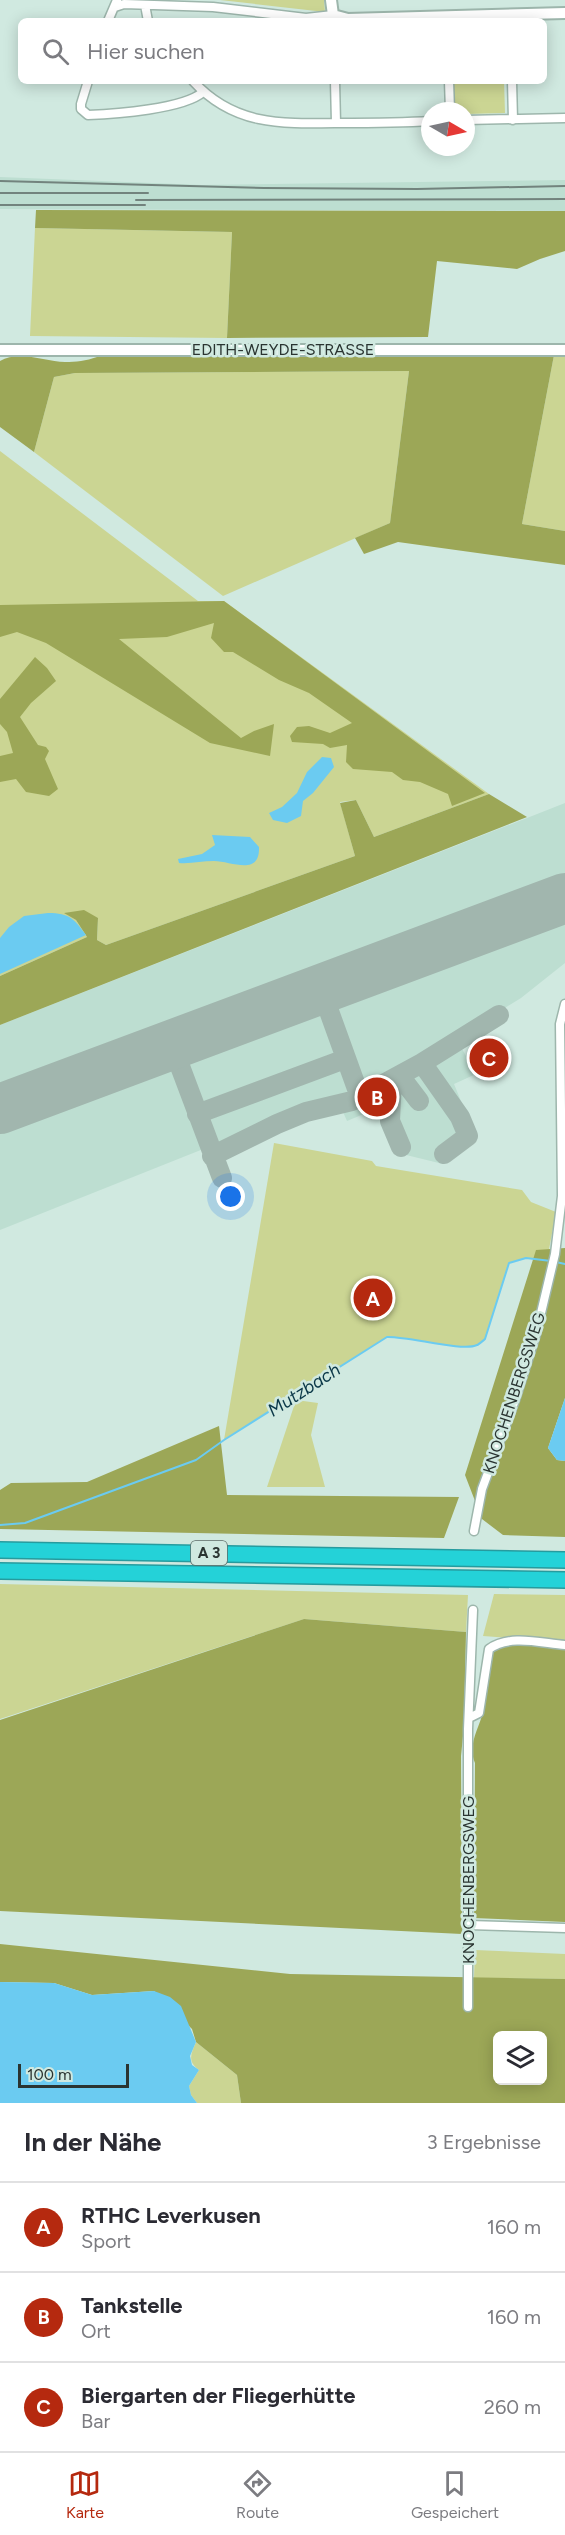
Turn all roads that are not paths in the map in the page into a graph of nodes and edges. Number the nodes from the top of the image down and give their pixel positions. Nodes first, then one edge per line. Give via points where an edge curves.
1 (331, 0) edge
2 (116, 3) edge
3 (145, 5) junction
4 (565, 13) edge
5 (109, 18) edge
6 (147, 18) edge
7 (333, 18) edge
8 (511, 18) edge
9 (87, 84) edge
10 (196, 84) edge
11 (335, 84) edge
12 (449, 84) edge
13 (512, 84) edge
14 (203, 92) junction
15 (450, 102) edge
16 (565, 118) edge
17 (475, 120) edge
18 (513, 120) junction
19 (421, 121) edge
20 (336, 123) junction
21 (0, 350) edge
22 (565, 350) edge
23 (565, 1004) edge
24 (474, 1531) dead end
25 (0, 1550) edge
26 (565, 1560) edge
27 (0, 1571) edge
28 (565, 1580) edge
29 (473, 1610) dead end
30 (565, 1645) edge
31 (469, 1718) junction
32 (469, 1925) junction
33 (565, 1928) edge
34 (468, 2007) dead end

1 - 7 street
2 - 3 street
2 - 5 street
3 - 6 street
3 - 7 street
4 - 8 street
9 - 14 street via 81,109 88,115 147,110 196,98
10 - 14 street
11 - 20 street
12 - 15 street
13 - 18 street
14 - 20 street via 219,104 265,122
16 - 18 street
17 - 18 street
19 - 20 street
21 - 22 street, EDITH-WEYDE-STRASSE
23 - 24 street, KNOCHENBERGSWEG via 560,1024 562,1206 555,1254 532,1345 482,1489
25 - 26 highway, A 3
27 - 28 highway, A 3
29 - 31 street, KNOCHENBERGSWEG
30 - 31 street via 511,1640 489,1649 479,1713
31 - 32 street, KNOCHENBERGSWEG
32 - 33 street
32 - 34 street, KNOCHENBERGSWEG

